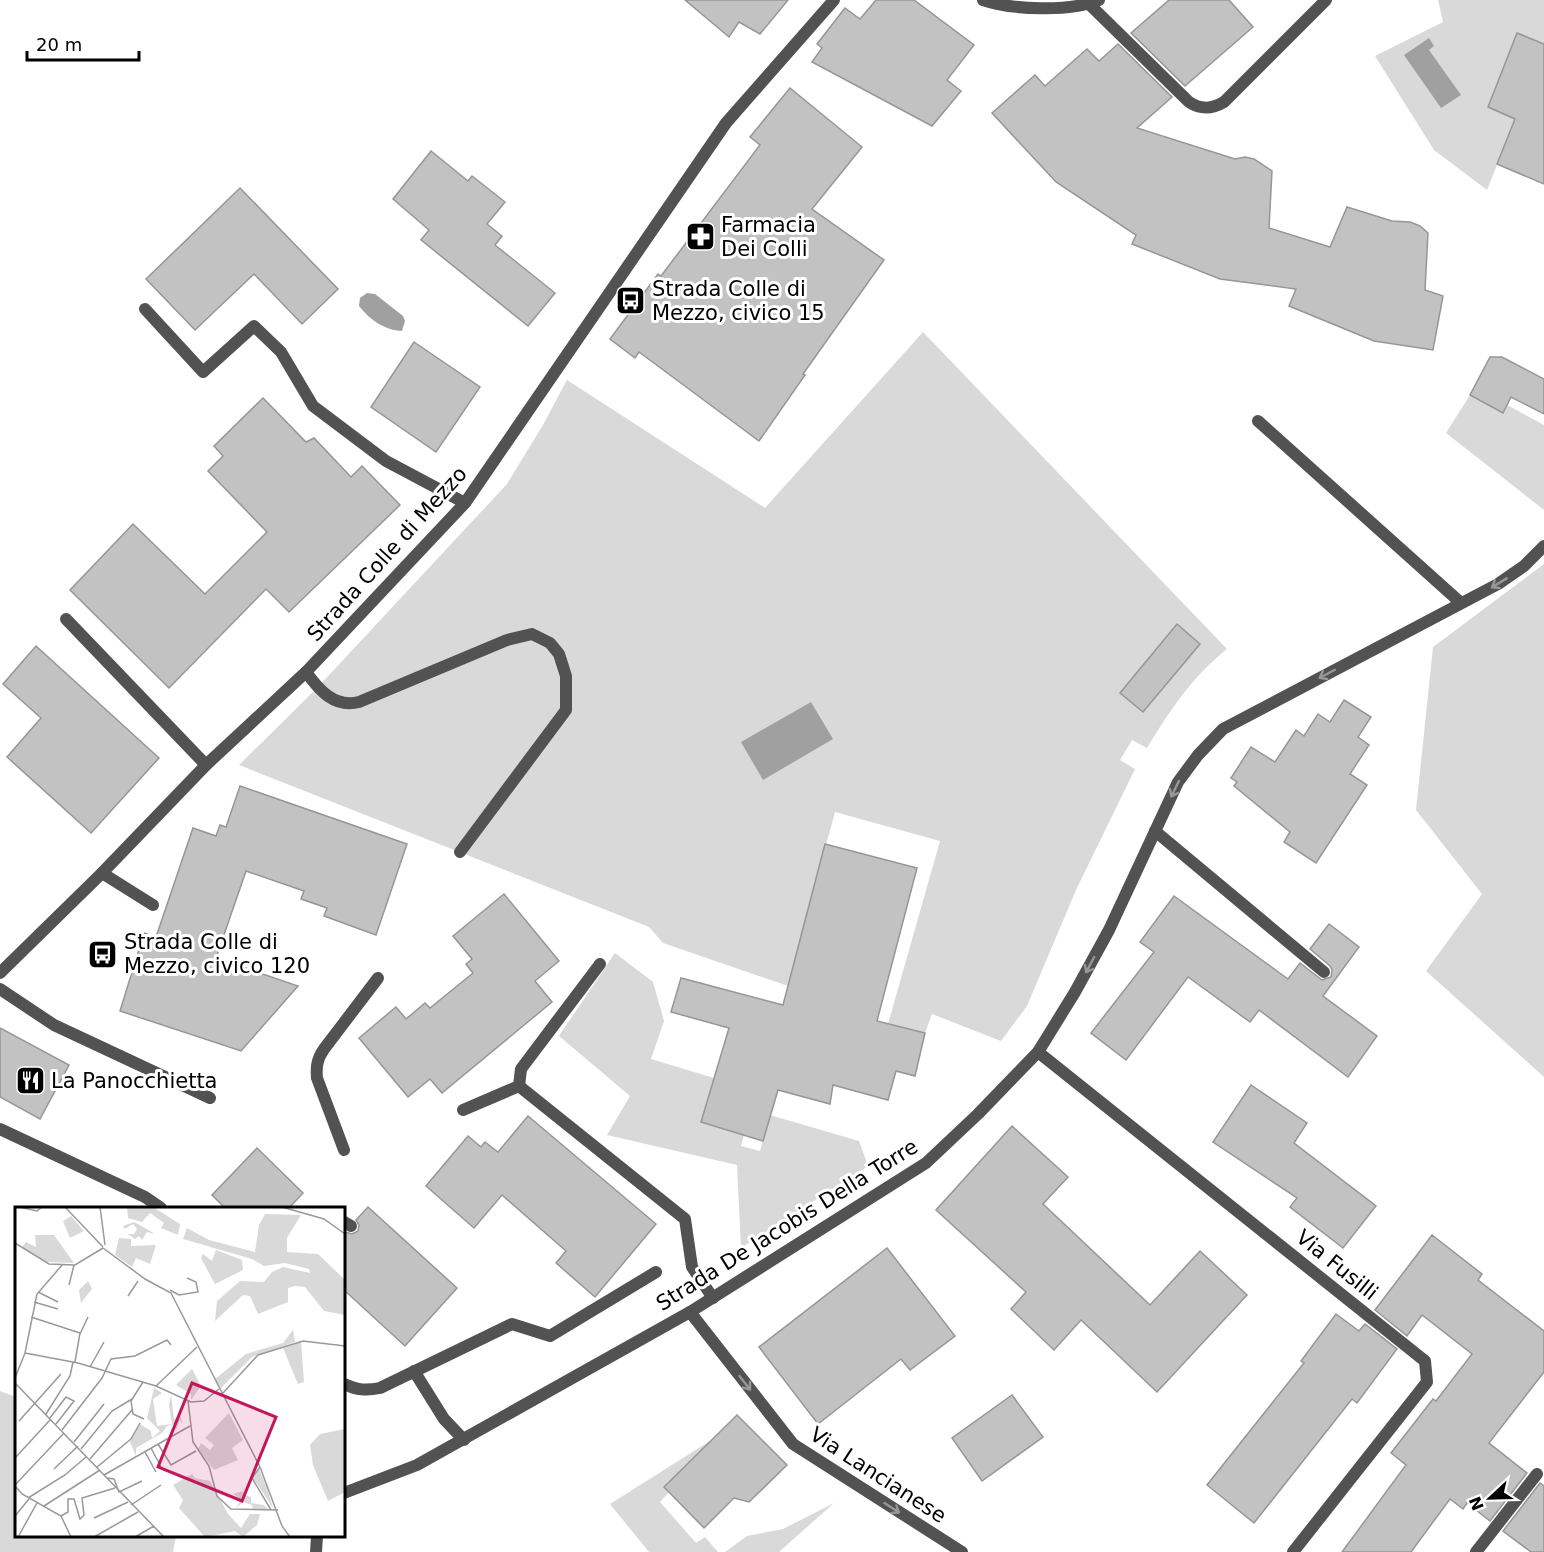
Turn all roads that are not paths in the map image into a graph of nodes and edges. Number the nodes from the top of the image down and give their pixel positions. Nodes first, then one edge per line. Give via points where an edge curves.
1 (834, 0) edge
2 (983, 0) edge
3 (1326, 0) edge
4 (1094, 2) edge
5 (145, 309) dead end
6 (1258, 421) dead end
7 (465, 503) junction
8 (1544, 546) edge
9 (1461, 603) junction
10 (66, 619) dead end
11 (306, 672) junction
12 (206, 765) junction
13 (1155, 831) junction
14 (460, 852) dead end
15 (102, 873) junction
16 (153, 905) dead end
17 (600, 964) dead end
18 (1324, 972) dead end
19 (0, 973) edge
20 (378, 978) dead end
21 (0, 989) edge
22 (1038, 1052) junction
23 (519, 1086) junction
24 (210, 1098) dead end
25 (463, 1110) dead end
26 (0, 1129) edge
27 (344, 1150) dead end
28 (158, 1207) edge
29 (656, 1272) dead end
30 (712, 1298) junction
31 (690, 1312) junction
32 (414, 1371) junction
33 (345, 1384) edge
34 (464, 1440) junction
35 (1537, 1474) dead end
36 (345, 1493) edge
37 (317, 1537) edge
38 (316, 1552) edge
39 (962, 1552) edge
40 (1293, 1552) edge
41 (1476, 1552) edge

1 - 7 street, Strada Colle di Mezzo via 726,123
2 - 4 street via 1023,7
3 - 4 street via 1224,102 1206,108 1189,102
5 - 7 street via 203,372 254,326 281,352 313,406 386,461
6 - 9 street
7 - 11 street, Strada Colle di Mezzo
8 -> 9 street, Strada De Jacobis Della Torre via 1498,584
9 -> 13 street, Strada De Jacobis Della Torre via 1222,729 1178,782
10 - 12 street
11 - 12 street, Strada Colle di Mezzo
11 - 14 street via 319,690 348,705 507,640 532,634 550,643 559,654 566,676 566,710
12 - 15 street, Strada Colle di Mezzo
13 - 18 street
13 -> 22 street, Strada De Jacobis Della Torre via 1108,930
15 - 16 street
15 - 19 street, Strada Colle di Mezzo
17 - 23 street via 521,1069
20 - 27 street via 318,1057 316,1067
21 - 24 street via 54,1025
22 - 30 street, Strada De Jacobis Della Torre via 926,1163
22 - 40 street, Via Fusilli via 1425,1361 1427,1382
23 - 25 street
23 - 30 street via 685,1219 692,1267
26 - 28 street via 145,1197
29 - 32 street via 550,1336 512,1324
30 - 31 street, Strada De Jacobis Della Torre
31 - 34 street, Strada De Jacobis Della Torre
31 -> 39 street, Via Lancianese via 793,1444
32 - 33 street via 366,1391
32 - 34 street via 444,1419
34 - 36 street, Strada De Jacobis Della Torre via 417,1466
35 - 41 street
37 - 38 street

